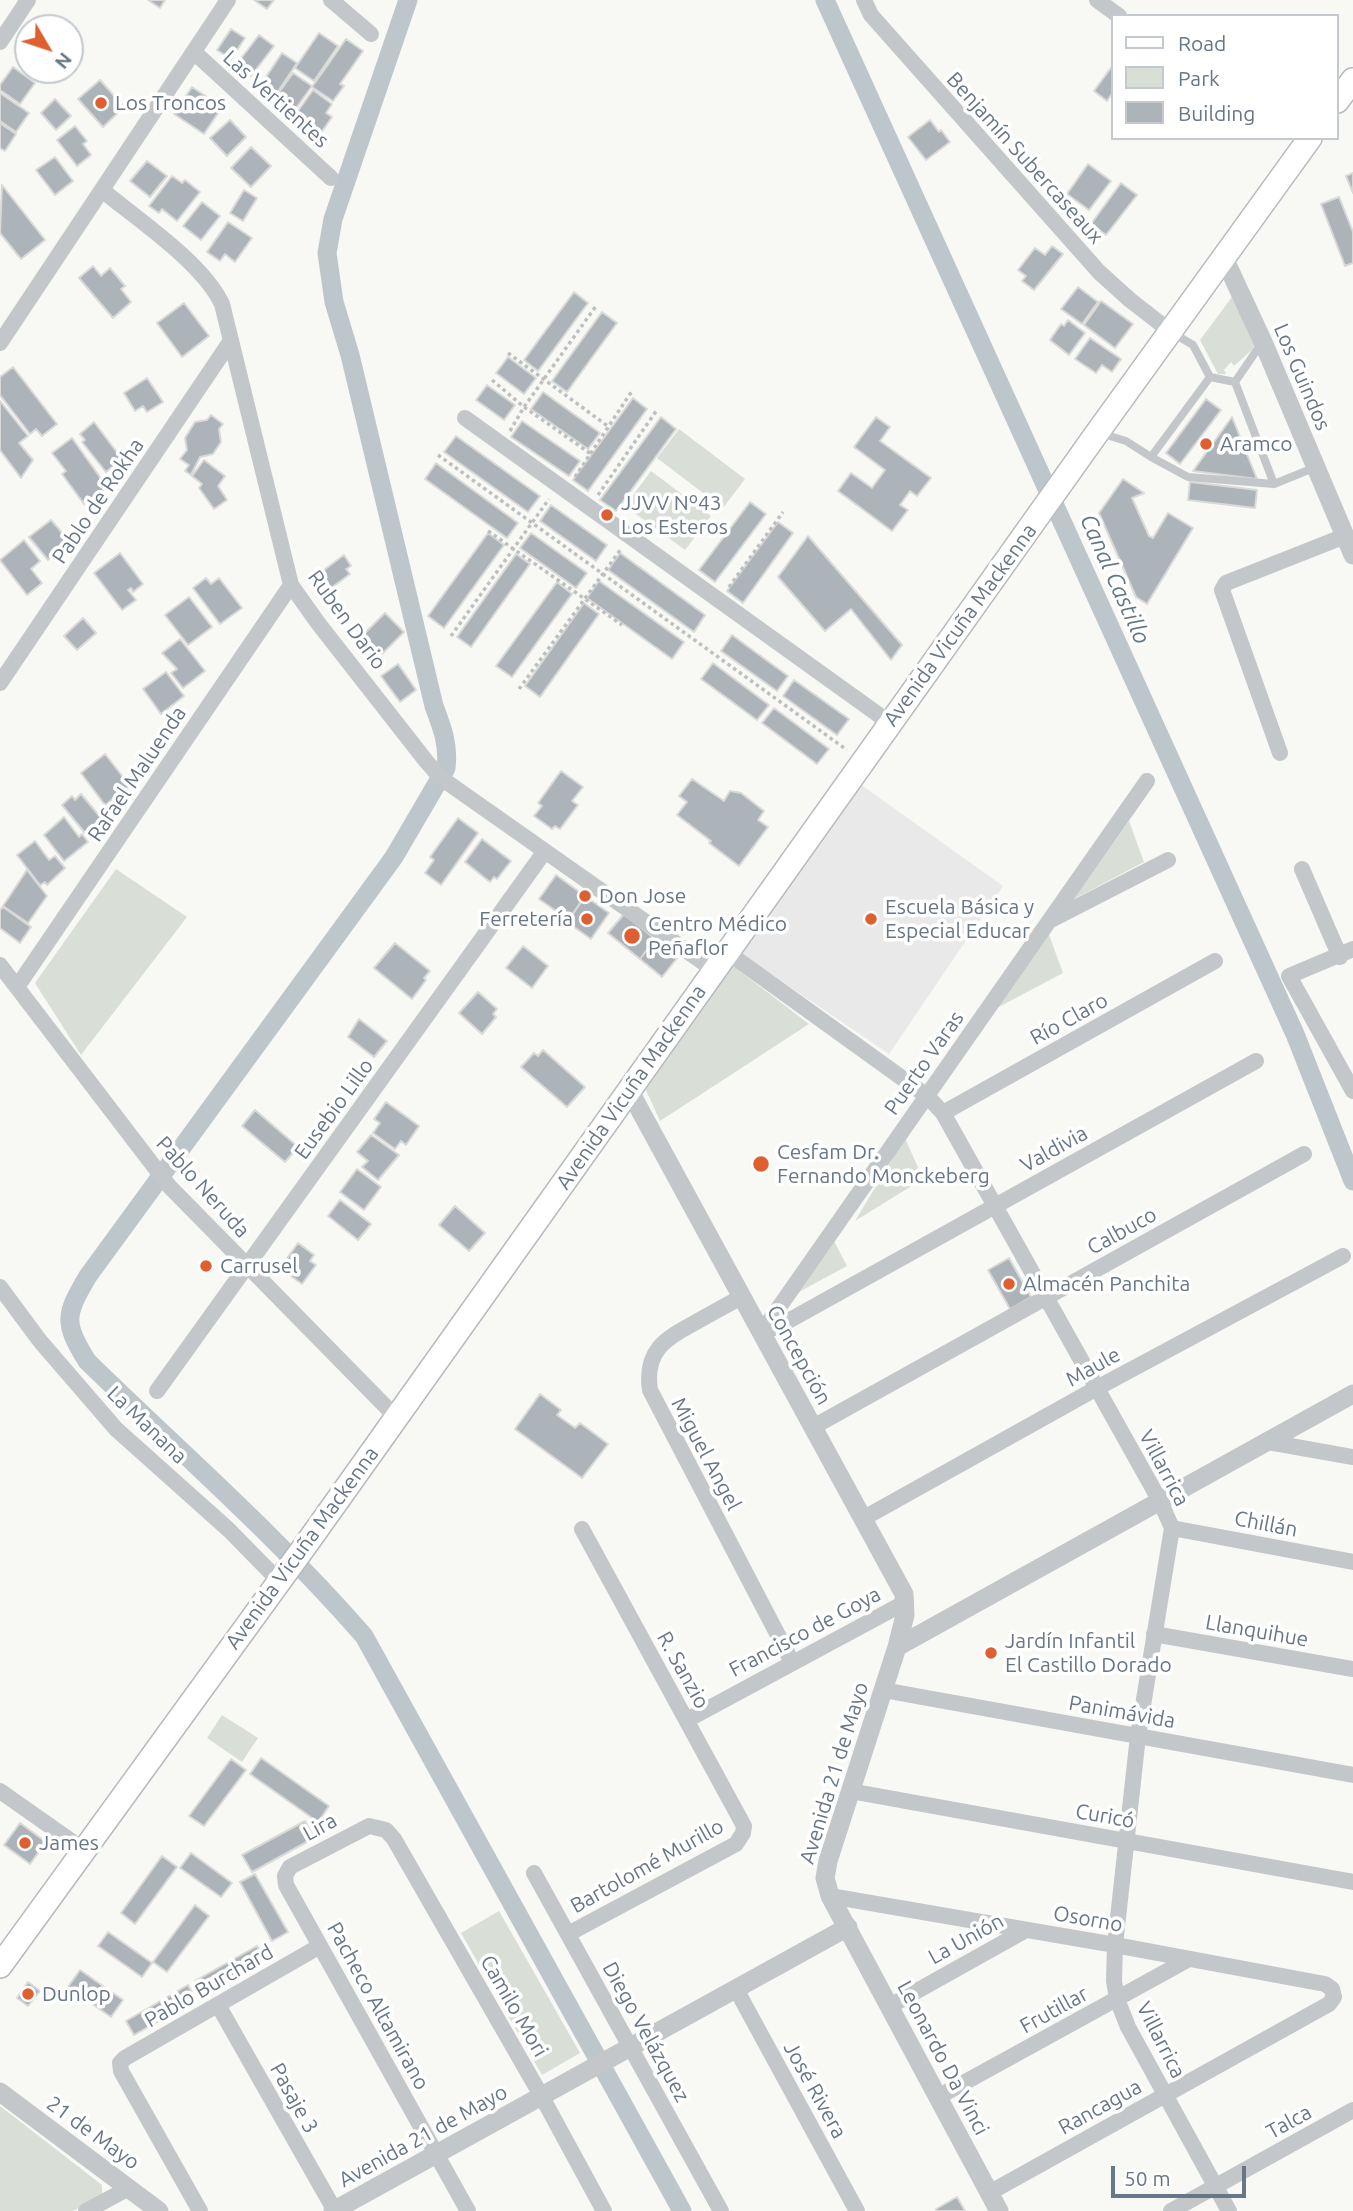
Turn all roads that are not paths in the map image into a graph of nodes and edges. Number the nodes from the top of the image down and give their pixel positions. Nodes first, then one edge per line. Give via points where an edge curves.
1 (28, 0) edge
2 (228, 0) edge
3 (331, 0) edge
4 (864, 0) edge
5 (1097, 0) edge
6 (1116, 14) edge
7 (371, 34) dead end
8 (0, 42) edge
9 (194, 52) junction
10 (1353, 80) edge
11 (1339, 98) edge
12 (1302, 141) edge
13 (331, 178) dead end
14 (102, 190) junction
15 (1224, 258) junction
16 (1170, 331) junction
17 (230, 342) junction
18 (1263, 342) junction
19 (0, 343) edge
20 (1210, 377) junction
21 (1235, 382) junction
22 (465, 418) dead end
23 (1097, 433) junction
24 (1151, 457) junction
25 (1316, 467) junction
26 (1274, 484) junction
27 (1345, 536) junction
28 (1353, 555) edge
29 (292, 585) junction
30 (0, 683) edge
31 (890, 723) junction
32 (1280, 753) dead end
33 (1147, 781) dead end
34 (545, 851) junction
35 (1168, 860) dead end
36 (1303, 869) dead end
37 (1051, 920) junction
38 (1346, 953) edge
39 (721, 961) junction
40 (1215, 961) dead end
41 (0, 965) edge
42 (17, 987) junction
43 (1256, 1061) dead end
44 (629, 1090) junction
45 (1353, 1091) edge
46 (927, 1096) junction
47 (943, 1113) junction
48 (1304, 1154) dead end
49 (995, 1206) junction
50 (1343, 1256) dead end
51 (247, 1265) junction
52 (0, 1287) edge
53 (741, 1297) junction
54 (1046, 1297) junction
55 (761, 1333) junction
56 (1097, 1388) junction
57 (157, 1391) dead end
58 (1353, 1394) edge
59 (396, 1417) junction
60 (813, 1427) junction
61 (1268, 1442) junction
62 (1353, 1457) edge
63 (1160, 1501) junction
64 (864, 1518) junction
65 (1171, 1528) junction
66 (582, 1529) dead end
67 (1353, 1562) edge
68 (279, 1581) junction
69 (906, 1602) junction
70 (1154, 1634) junction
71 (897, 1647) junction
72 (792, 1662) junction
73 (1353, 1669) edge
74 (883, 1690) junction
75 (687, 1720) junction
76 (1138, 1736) junction
77 (1353, 1775) edge
78 (0, 1791) edge
79 (850, 1791) junction
80 (380, 1827) joint
81 (743, 1833) joint
82 (1126, 1841) junction
83 (84, 1850) junction
84 (534, 1873) dead end
85 (285, 1876) joint
86 (1353, 1882) edge
87 (830, 1896) junction
88 (848, 1927) junction
89 (1026, 1930) junction
90 (568, 1934) junction
91 (1115, 1945) junction
92 (320, 1946) junction
93 (1189, 1959) junction
94 (0, 1966) edge
95 (736, 1989) junction
96 (1334, 1993) joint
97 (1117, 2000) junction
98 (218, 2004) junction
99 (890, 2006) junction
100 (624, 2051) junction
101 (0, 2092) edge
102 (1166, 2095) junction
103 (542, 2097) junction
104 (938, 2098) junction
105 (1353, 2110) edge
106 (438, 2154) junction
107 (1215, 2186) junction
108 (129, 2188) junction
109 (989, 2193) junction
110 (86, 2211) edge
111 (159, 2211) edge
112 (200, 2211) edge
113 (334, 2211) edge
114 (468, 2211) edge
115 (604, 2211) edge
116 (720, 2211) edge
117 (857, 2211) edge
118 (999, 2211) edge
119 (1171, 2211) edge
120 (1229, 2211) edge

1 - 8 street
2 - 9 street
3 - 7 street
4 - 16 street, Benjamín Subercaseaux via 871,15 1099,272
5 - 6 street
9 - 13 street, Las Vertientes
9 - 14 street
10 - 11 main road
12 - 15 main road, Avenida Vicuña Mackenna
14 - 17 street, Ruben Dario via 214,287
14 - 19 street
15 - 16 main road, Avenida Vicuña Mackenna
15 - 18 street, Los Guindos
16 - 20 lane via 1193,345
16 - 23 main road, Avenida Vicuña Mackenna
17 - 29 street, Ruben Dario
17 - 30 street, Pablo de Rokha
18 - 21 lane
18 - 25 street, Los Guindos
20 - 21 lane
20 - 24 lane
21 - 26 lane
22 - 31 street
23 - 24 lane via 1126,442
23 - 31 main road, Avenida Vicuña Mackenna
24 - 26 lane via 1188,478
25 - 26 lane
25 - 27 street, Los Guindos
27 - 28 street, Los Guindos
27 - 32 street via 1226,583 1222,590
29 - 34 street, Ruben Dario via 441,778
29 - 42 street, Rafael Maluenda
31 - 39 main road, Avenida Vicuña Mackenna
33 - 37 street, Puerto Varas
34 - 39 street, Ruben Dario
34 - 51 street, Eusebio Lillo
35 - 37 street, Puerto Varas
36 - 38 street
37 - 46 street, Puerto Varas
38 - 45 street via 1289,976
39 - 44 main road, Avenida Vicuña Mackenna
39 - 46 street, Villarrica
40 - 47 street, Río Claro
41 - 42 street, Pablo Neruda
42 - 51 street, Pablo Neruda via 169,1186
43 - 49 street, Valdivia
44 - 53 street, Concepción
44 - 59 main road, Avenida Vicuña Mackenna
46 - 47 street, Villarrica
46 - 55 street, Puerto Varas
47 - 49 street, Villarrica
48 - 54 street, Calbuco
49 - 54 street, Villarrica
49 - 55 street, Valdivia
50 - 56 street, Maule
51 - 57 street, Eusebio Lillo
51 - 59 street, Pablo Neruda
52 - 68 street, La Manana via 116,1429
53 - 55 street, Concepción
53 - 72 street, Miguel Angel via 668,1338 655,1352 648,1380 653,1399
54 - 56 street, Villarrica
54 - 60 street, Calbuco
55 - 60 street, Concepción
56 - 63 street, Villarrica
56 - 64 street, Maule
58 - 61 street
59 - 68 main road, Avenida Vicuña Mackenna
60 - 64 street, Concepción
61 - 62 street
61 - 63 street
63 - 65 street, Villarrica
63 - 71 street
64 - 69 street, Concepción via 900,1582
65 - 67 street, Chillán
65 - 70 street, Villarrica
66 - 75 street, R. Sanzio
68 - 83 main road, Avenida Vicuña Mackenna
69 - 71 street
69 - 72 street, Francisco de Goya
70 - 73 street, Llanquihue
70 - 76 street, Villarrica
71 - 74 street, Avenida 21 de Mayo
72 - 75 street, Francisco de Goya
74 - 76 street, Panimávida
74 - 79 street, Avenida 21 de Mayo
75 - 81 street, R. Sanzio via 741,1820
76 - 77 street, Panimávida
76 - 82 street, Villarrica
78 - 83 street
79 - 82 street, Curicó
79 - 87 street, Avenida 21 de Mayo via 825,1869
80 - 85 street, Lira via 363,1828 290,1867
80 - 103 street, Camilo Mori via 394,1839
81 - 90 street, Bartolomé Murillo via 736,1844
82 - 86 street, Curicó
82 - 91 street, Villarrica
83 - 94 main road, Avenida Vicuña Mackenna
84 - 90 street, Diego Velázquez
85 - 92 street, Pacheco Altamirano
87 - 88 street, Avenida 21 de Mayo
87 - 89 street, Osorno
88 - 95 street, Avenida 21 de Mayo
88 - 99 street, Leonardo Da Vinci
89 - 91 street, Osorno
89 - 99 street, La Unión
90 - 100 street, Diego Velázquez
91 - 93 street, Osorno
91 - 97 street, Villarrica
92 - 98 street, Pablo Burchard
92 - 106 street, Pacheco Altamirano
93 - 96 street, Osorno via 1325,1984
93 - 97 street, Frutillar
95 - 100 street, Avenida 21 de Mayo
95 - 117 street, José Rivera
96 - 102 street, Rancagua via 1329,2004
97 - 102 street, Villarrica
97 - 104 street, Frutillar
98 - 112 street, Pablo Burchard via 120,2063
98 - 113 street, Pasaje 3
99 - 104 street, Leonardo Da Vinci
100 - 103 street, Avenida 21 de Mayo
100 - 116 street, Diego Velázquez
101 - 108 street, 21 de Mayo
102 - 107 street, Villarrica
102 - 109 street, Rancagua
103 - 106 street, Avenida 21 de Mayo
103 - 115 street, Camilo Mori
104 - 109 street, Leonardo Da Vinci
105 - 107 street, Talca
106 - 113 street, Avenida 21 de Mayo
106 - 114 street, Pacheco Altamirano
107 - 119 street, Talca
107 - 120 street, Villarrica
108 - 110 street
108 - 111 street, 21 de Mayo
109 - 118 street, Leonardo Da Vinci

